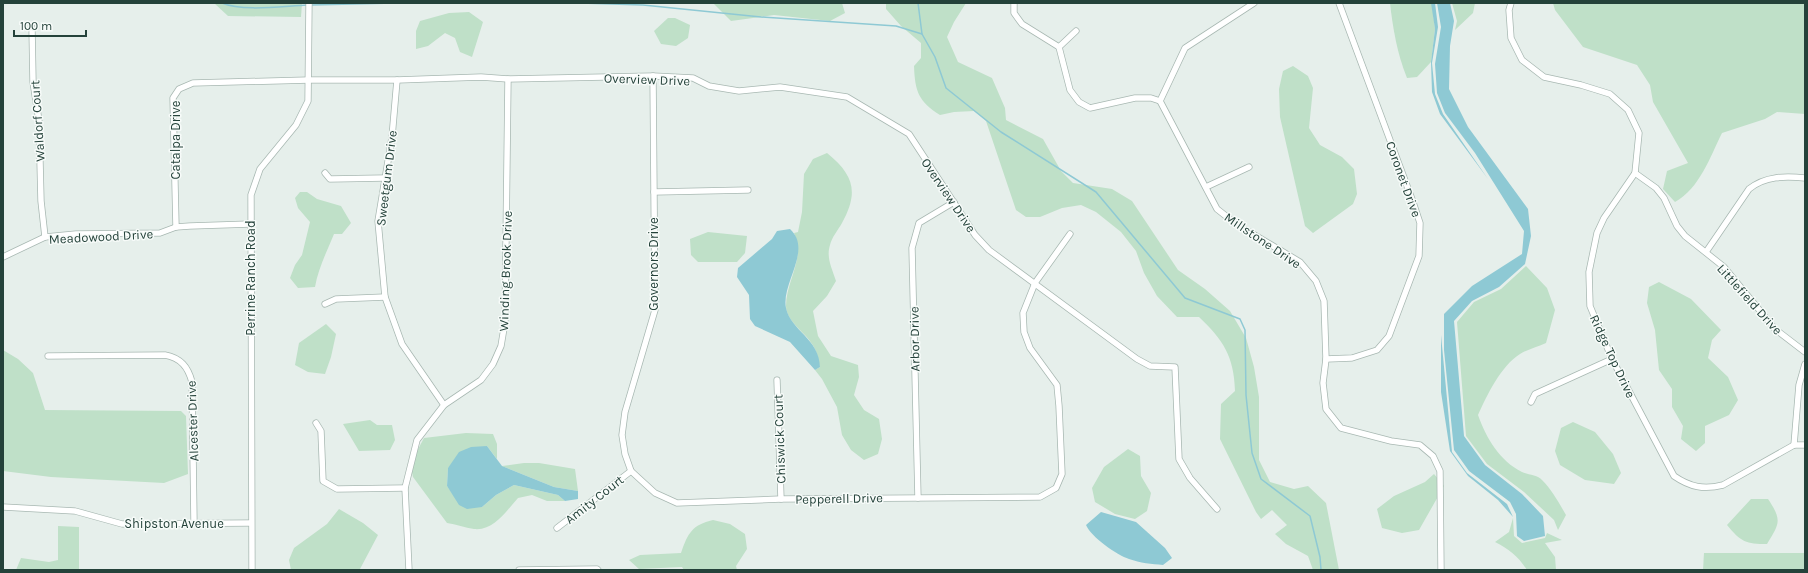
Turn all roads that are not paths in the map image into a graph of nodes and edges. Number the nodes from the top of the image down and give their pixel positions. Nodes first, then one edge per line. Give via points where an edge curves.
1 (309, 3) edge
2 (1014, 3) edge
3 (1254, 3) edge
4 (1339, 3) edge
5 (1511, 3) edge
6 (32, 28) dead end
7 (1076, 31) dead end
8 (1059, 47) junction
9 (653, 76) junction
10 (508, 79) junction
11 (309, 80) junction
12 (397, 80) junction
13 (1160, 101) junction
14 (1249, 167) dead end
15 (325, 173) dead end
16 (1635, 173) junction
17 (385, 178) junction
18 (1805, 178) edge
19 (1206, 187) junction
20 (748, 190) dead end
21 (654, 192) junction
22 (954, 202) junction
23 (250, 224) junction
24 (176, 227) junction
25 (1070, 234) dead end
26 (45, 237) junction
27 (1706, 252) junction
28 (3, 257) edge
29 (1035, 283) junction
30 (385, 297) junction
31 (325, 304) dead end
32 (1805, 352) edge
33 (48, 356) dead end
34 (1612, 358) junction
35 (1326, 359) junction
36 (1805, 364) edge
37 (777, 380) dead end
38 (1531, 402) dead end
39 (444, 405) junction
40 (316, 423) dead end
41 (1794, 445) junction
42 (1805, 445) edge
43 (631, 471) junction
44 (405, 488) junction
45 (918, 498) junction
46 (781, 499) junction
47 (3, 507) edge
48 (1217, 509) dead end
49 (194, 522) junction
50 (251, 523) junction
51 (557, 528) dead end
52 (597, 569) edge
53 (252, 570) edge
54 (409, 570) edge
55 (519, 570) edge
56 (1441, 570) edge

1 - 11 street, Perrine Ranch Road
2 - 8 street via 1014,13 1022,24
3 - 13 street via 1185,48
4 - 35 street, Coronet Drive via 1420,223 1419,256 1389,336 1377,350 1352,358
5 - 16 street, Ridge Top Drive via 1509,10 1512,38 1522,60 1544,77 1610,94 1628,110 1639,133
6 - 26 street, Waldorf Court via 33,82 39,121 41,201
7 - 8 street
8 - 13 street via 1070,90 1079,102 1090,108 1135,98
9 - 10 street, Overview Drive
9 - 21 street, Governors Drive
9 - 22 street, Overview Drive via 692,78 709,86 739,91 780,87 847,97 909,134
10 - 12 street, Overview Drive via 481,77
10 - 39 street, Winding Brook Drive via 505,322 501,346 493,364 481,380
11 - 12 street, Overview Drive
11 - 23 street, Perrine Ranch Road via 308,101 296,125 260,169 251,194
11 - 24 street, Catalpa Drive via 193,83 179,89 174,98 173,116
12 - 17 street, Sweetgum Drive
13 - 19 street, Millstone Drive
14 - 19 street
15 - 17 street via 330,179
16 - 27 street, Littlefield Drive via 1656,188 1664,198 1677,226 1685,236
16 - 34 street, Ridge Top Drive via 1604,218 1597,233 1589,272 1590,306
17 - 30 street, Sweetgum Drive via 378,221
18 - 27 street via 1786,176 1758,181 1749,189
19 - 35 street, Millstone Drive via 1217,209 1236,224 1300,262 1316,281 1324,301
20 - 21 street
21 - 43 street, Governors Drive via 655,310 625,412 622,435
22 - 29 street, Overview Drive via 975,235 989,250
22 - 45 street, Arbor Drive via 919,223 912,248
23 - 24 street, Meadowood Drive
23 - 50 street, Perrine Ranch Road
24 - 26 street, Meadowood Drive via 160,233
25 - 29 street
26 - 28 street, Meadowood Drive
27 - 32 street, Littlefield Drive via 1724,267 1775,329
29 - 45 street, Pepperell Drive via 1024,313 1024,332 1030,348 1057,385 1062,474 1056,488 1040,497
29 - 48 street, Overview Drive via 1137,359 1150,366 1175,367 1179,458 1190,478
30 - 31 street via 336,299
30 - 39 street, Sweetgum Drive via 402,344
33 - 49 street, Alcester Drive via 165,355 183,363 189,370 192,382
34 - 38 street via 1535,394
34 - 41 street, Ridge Top Drive via 1674,476 1682,482 1703,488 1723,485
35 - 56 street, Millstone Drive via 1323,383 1326,409 1341,428 1391,441 1420,445 1433,456 1440,471
36 - 41 street via 1799,385
37 - 46 street, Chiswick Court
39 - 44 street, Winding Brook Drive via 417,440
40 - 44 street via 321,431 323,480 337,489
41 - 42 street, Ridge Top Drive
43 - 46 street, Pepperell Drive via 654,493 677,503
43 - 51 street, Amity Court
44 - 54 street, Winding Brook Drive
45 - 46 street, Pepperell Drive
47 - 49 street, Shipston Avenue via 75,511 122,524
49 - 50 street, Shipston Avenue
50 - 53 street, Perrine Ranch Road
52 - 55 street

